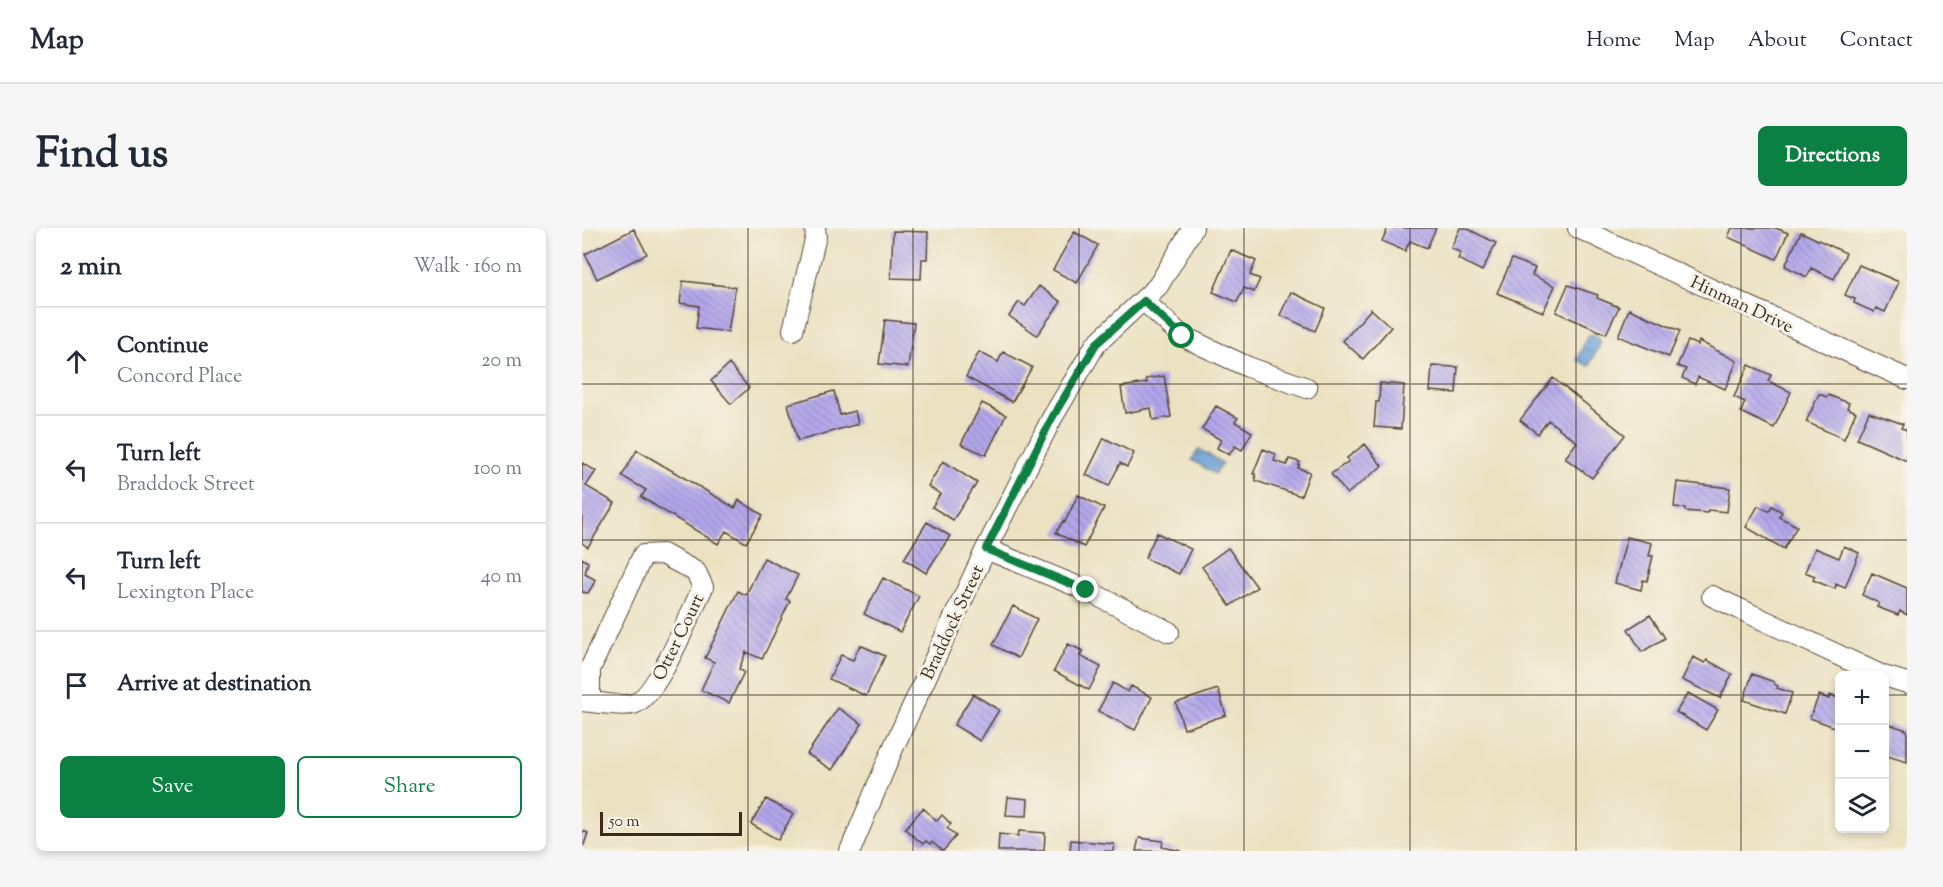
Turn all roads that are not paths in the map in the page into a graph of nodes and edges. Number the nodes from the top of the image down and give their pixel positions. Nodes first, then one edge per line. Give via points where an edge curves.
1 (815, 228) edge
2 (1193, 228) edge
3 (1578, 228) edge
4 (1144, 301) junction
5 (793, 330) dead end
6 (1907, 379) edge
7 (1307, 388) dead end
8 (986, 549) junction
9 (1712, 596) dead end
10 (1169, 632) dead end
11 (1873, 671) edge
12 (1889, 677) edge
13 (1907, 682) edge
14 (586, 701) edge
15 (850, 851) edge

1 - 5 street
2 - 4 street, Braddock Street via 1158,286
3 - 6 street, Hinman Drive
4 - 7 street via 1182,336 1248,367
4 - 8 street, Braddock Street via 1096,344 1052,418
8 - 10 street via 1086,590
8 - 15 street, Braddock Street
9 - 11 street
12 - 13 street
14 - 14 street, Otter Court via 632,704 643,699 656,684 703,587 696,572 663,554 643,555 590,669

